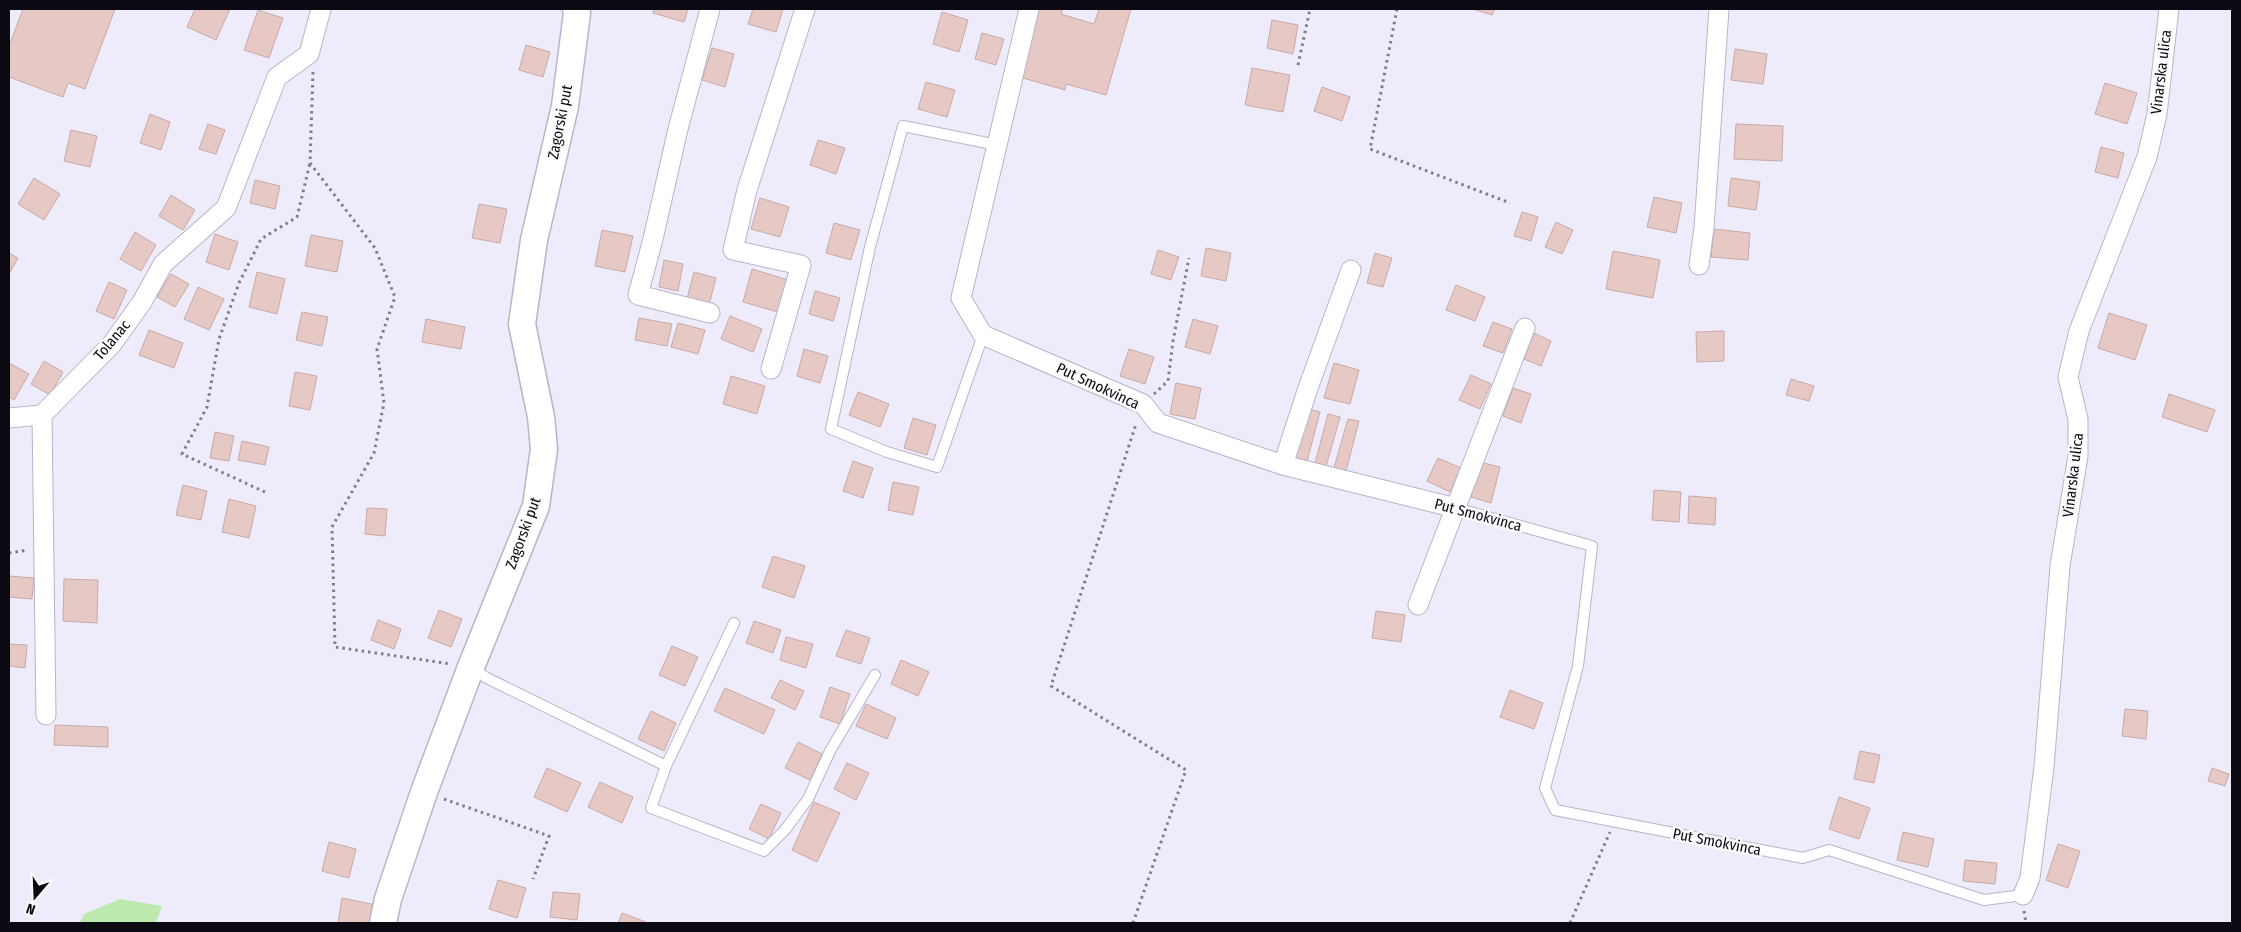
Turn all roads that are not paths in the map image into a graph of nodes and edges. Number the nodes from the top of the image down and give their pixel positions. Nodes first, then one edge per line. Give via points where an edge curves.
1 (320, 9) edge
2 (576, 9) edge
3 (710, 9) edge
4 (805, 9) edge
5 (1029, 9) edge
6 (1719, 9) edge
7 (2169, 9) edge
8 (997, 145) junction
9 (1699, 265) dead end
10 (1352, 270) dead end
11 (710, 312) dead end
12 (1526, 328) dead end
13 (983, 335) junction
14 (771, 369) dead end
15 (42, 414) junction
16 (9, 418) edge
17 (1283, 465) junction
18 (1456, 508) junction
19 (1418, 605) dead end
20 (734, 623) dead end
21 (470, 667) junction
22 (875, 675) dead end
23 (46, 715) dead end
24 (666, 766) junction
25 (2023, 895) joint
26 (383, 923) edge

1 - 15 street, Tolanac via 309,54 277,77 226,208 163,264 142,302 112,344
2 - 21 main road, Zagorski put via 565,106 534,240 522,324 541,417 544,449 536,506
3 - 11 street via 638,294
4 - 14 street via 747,190 733,250 801,264
5 - 8 street
6 - 9 street
7 - 25 street, Vinarska ulica via 2157,114 2147,157 2079,331 2068,377 2078,419 2078,456 2060,566 2044,767 2030,878
8 - 13 street via 961,298
8 - 13 lane via 902,126 870,247 831,429 886,452 937,468
10 - 17 street
12 - 18 street
13 - 17 street, Put Smokvinca via 1142,404 1158,423
15 - 16 street
15 - 23 street
17 - 18 street, Put Smokvinca
18 - 19 street
18 - 25 lane, Put Smokvinca via 1592,546 1578,666 1545,788 1555,810 1803,858 1829,850 1984,900
20 - 24 lane
21 - 24 lane
21 - 26 main road, Zagorski put via 424,792
22 - 24 lane via 830,751 808,799 764,851 652,808

